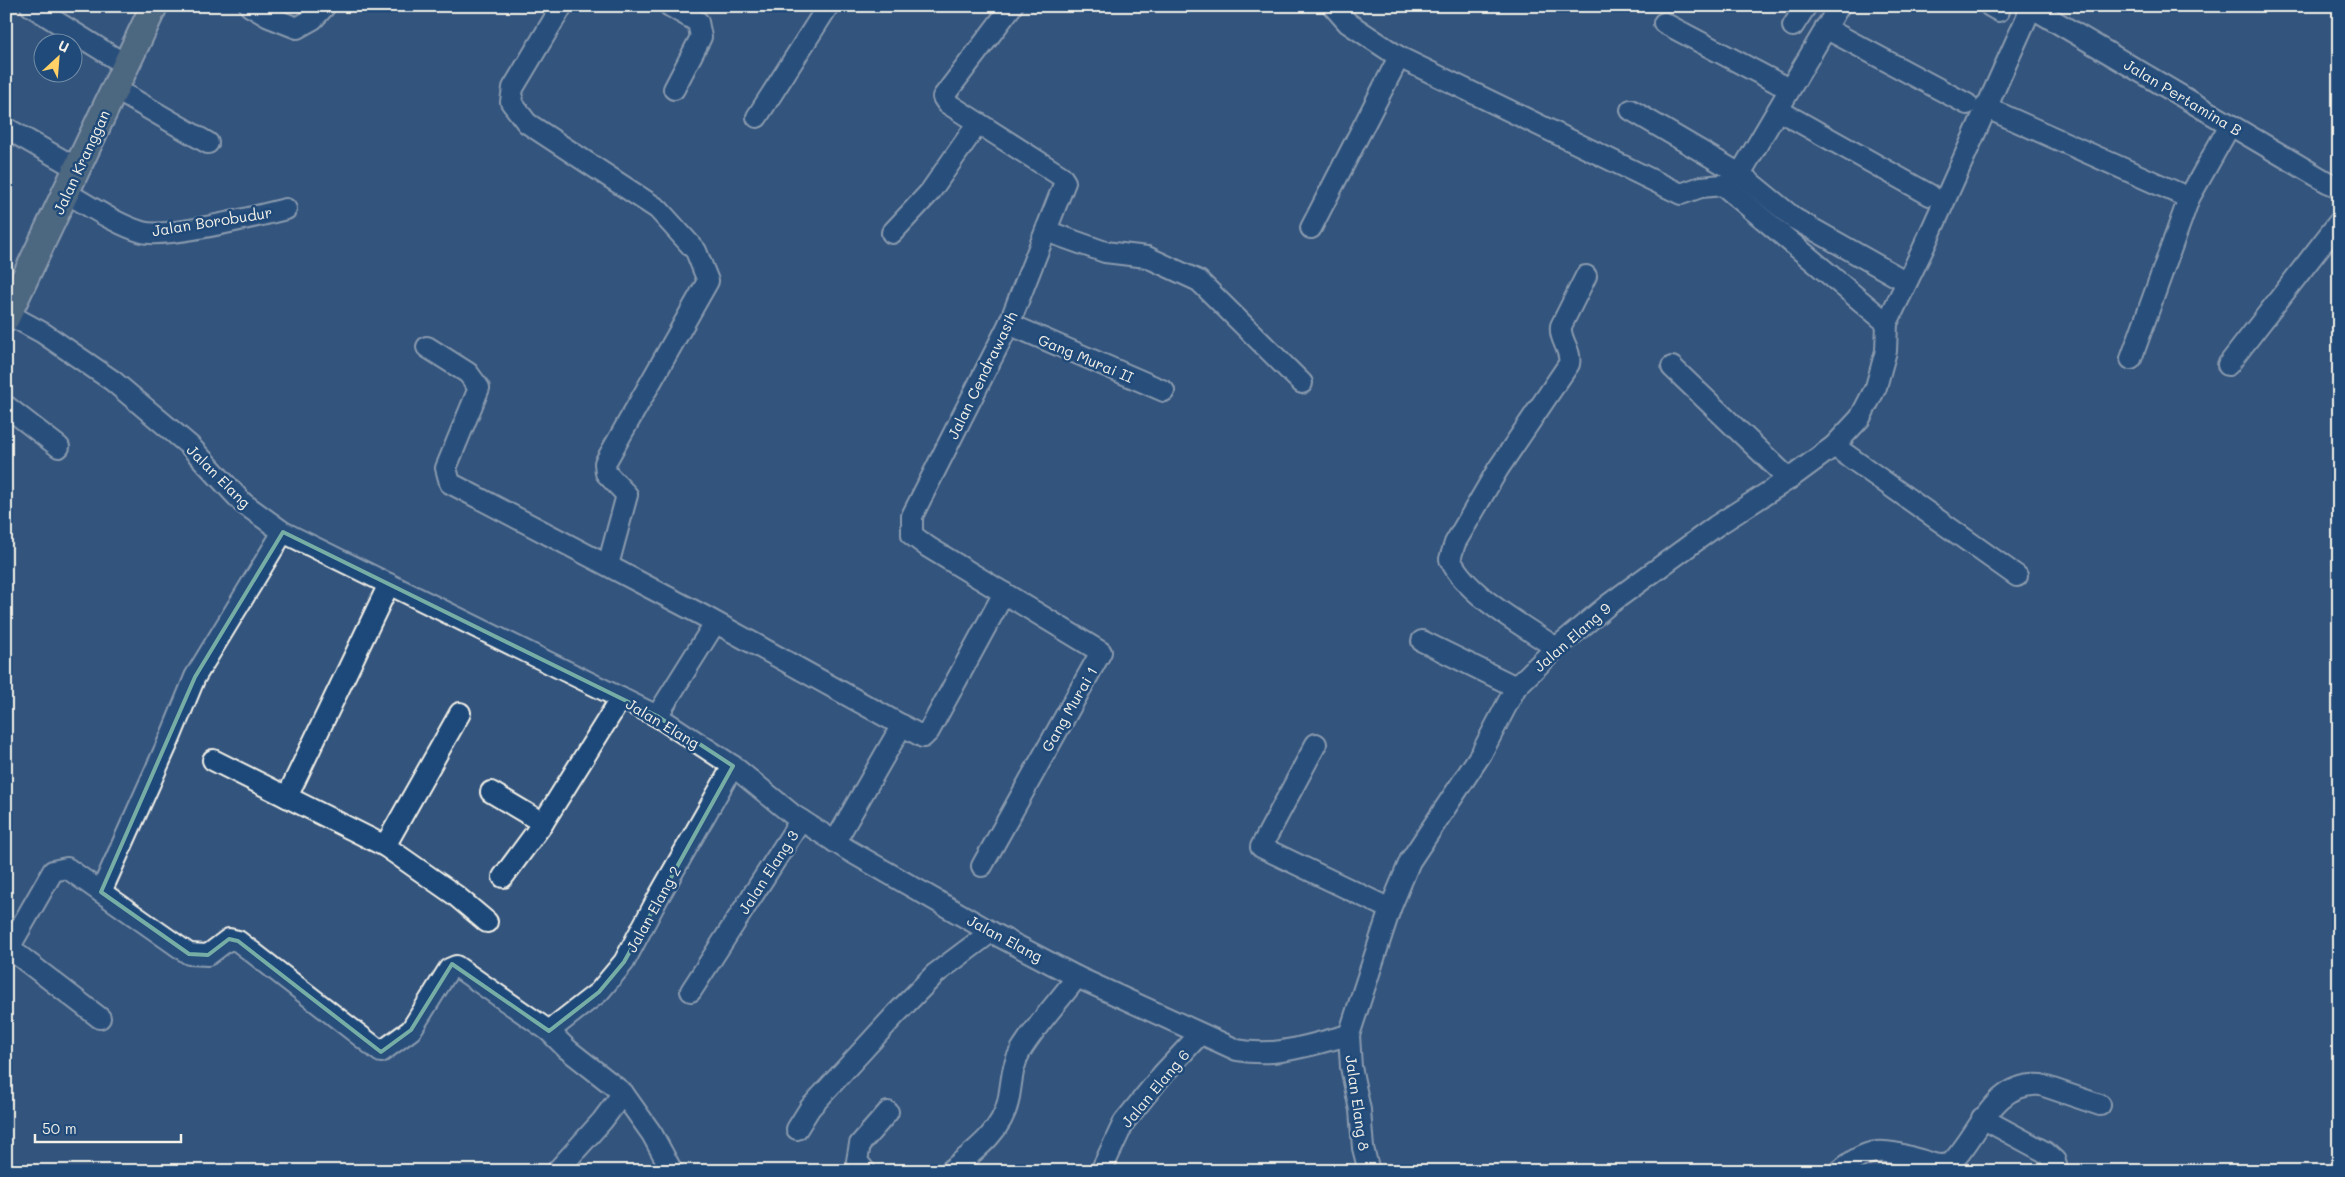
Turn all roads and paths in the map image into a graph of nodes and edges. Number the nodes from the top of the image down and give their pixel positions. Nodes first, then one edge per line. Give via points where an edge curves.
1 (31, 6) edge
2 (154, 6) edge
3 (250, 6) edge
4 (325, 6) edge
5 (562, 6) edge
6 (670, 6) edge
7 (828, 6) edge
8 (1012, 6) edge
9 (1333, 6) edge
10 (1806, 6) edge
11 (1839, 6) edge
12 (2030, 7) edge
13 (1664, 23) dead end
14 (1793, 26) dead end
15 (1825, 28) junction
16 (1399, 57) junction
17 (126, 64) junction
18 (114, 89) junction
19 (674, 89) dead end
20 (1789, 89) junction
21 (1976, 105) junction
22 (1631, 110) dead end
23 (1778, 110) junction
24 (756, 117) dead end
25 (978, 123) junction
26 (2230, 125) junction
27 (6, 128) edge
28 (208, 144) dead end
29 (78, 169) junction
30 (1740, 174) junction
31 (2339, 187) edge
32 (1930, 195) dead end
33 (76, 198) junction
34 (2188, 198) junction
35 (286, 208) dead end
36 (2339, 222) edge
37 (1311, 228) dead end
38 (1046, 231) junction
39 (892, 233) dead end
40 (1586, 276) dead end
41 (1896, 276) dead end
42 (7, 316) edge
43 (1887, 323) junction
44 (1008, 324) junction
45 (427, 347) dead end
46 (2131, 359) dead end
47 (2228, 365) dead end
48 (1672, 367) dead end
49 (1302, 383) dead end
50 (1164, 391) dead end
51 (6, 406) edge
52 (1834, 446) junction
53 (59, 447) dead end
54 (1789, 479) junction
55 (284, 532) junction
56 (608, 565) junction
57 (2016, 576) dead end
58 (389, 584) junction
59 (1004, 593) junction
60 (715, 623) junction
61 (1422, 641) dead end
62 (1556, 648) junction
63 (1516, 687) junction
64 (621, 698) junction
65 (460, 713) dead end
66 (657, 716) junction
67 (902, 725) junction
68 (1316, 744) dead end
69 (213, 760) dead end
70 (733, 766) junction
71 (491, 792) dead end
72 (287, 797) junction
73 (801, 820) junction
74 (543, 822) junction
75 (835, 842) junction
76 (385, 846) junction
77 (982, 866) dead end
78 (504, 877) dead end
79 (100, 892) junction
80 (1390, 909) junction
81 (487, 922) dead end
82 (991, 932) junction
83 (7, 947) edge
84 (1077, 976) junction
85 (691, 991) dead end
86 (100, 1018) dead end
87 (549, 1030) junction
88 (1200, 1034) junction
89 (1349, 1035) junction
90 (623, 1093) junction
91 (2100, 1105) dead end
92 (888, 1112) dead end
93 (1982, 1118) junction
94 (797, 1129) dead end
95 (557, 1171) edge
96 (672, 1171) edge
97 (865, 1171) edge
98 (950, 1171) edge
99 (1101, 1171) edge
100 (1369, 1171) edge
101 (1840, 1171) edge
102 (2058, 1171) edge

1 - 17 street
2 - 17 main road, Jalan Kranggan
3 - 4 street via 297,28 313,20
5 - 56 street via 513,88 511,102 526,122 658,209 696,251 708,281 605,463 606,473 627,494
6 - 19 street via 698,22 701,37
7 - 24 street
8 - 25 street, Jalan Cendrawasih via 943,97 946,103
9 - 16 street via 1348,23
10 - 14 street
11 - 15 street
12 - 21 street
12 - 26 street, Jalan Pertamina B
13 - 20 street
15 - 20 street
15 - 21 street
16 - 37 street
16 - 43 street via 1680,194 1701,187 1723,185
17 - 18 main road, Jalan Kranggan
18 - 28 street
18 - 29 main road, Jalan Kranggan
20 - 23 street
21 - 34 street
21 - 43 street via 1924,249
22 - 30 street
23 - 30 street
23 - 32 street
25 - 38 street, Jalan Cendrawasih via 1061,176 1065,182
25 - 39 street via 930,192
26 - 31 street, Jalan Pertamina B
26 - 34 street
27 - 29 street
29 - 33 main road, Jalan Kranggan
30 - 41 street via 1794,219
33 - 35 street, Jalan Borobudur via 136,229 154,233 250,218
33 - 42 main road, Jalan Kranggan
34 - 46 street
36 - 47 street
38 - 44 street, Jalan Cendrawasih
38 - 49 street via 1105,252 1147,257 1198,281
40 - 62 street via 1561,326 1560,334 1569,364 1498,470 1455,543 1450,559 1454,568 1478,593
42 - 55 street, Jalan Elang via 42,333 113,381 190,446 242,503
43 - 52 street, Jalan Elang 9 via 1886,351 1876,387 1860,418
44 - 50 street, Gang Murai II
44 - 59 street, Jalan Cendrawasih via 912,516 910,526 912,535 928,547
45 - 56 street via 468,373 479,388 446,468 450,483
48 - 54 street
51 - 53 street
52 - 54 street, Jalan Elang 9
52 - 57 street
54 - 62 street, Jalan Elang 9 via 1716,526 1608,605
55 - 58 street, Jalan Elang
55 - 79 street via 195,677
56 - 60 street
58 - 64 street, Jalan Elang
58 - 72 street
59 - 67 street via 929,732 923,737
59 - 77 street, Gang Murai 1 via 1102,652
60 - 66 street
60 - 67 street
61 - 63 street
62 - 63 street, Jalan Elang 9
63 - 80 street, Jalan Elang 9 via 1481,754 1410,861
64 - 66 street, Jalan Elang
64 - 74 street
65 - 76 street
66 - 70 street, Jalan Elang
67 - 75 street
68 - 80 street via 1261,847
69 - 72 street
70 - 73 street, Jalan Elang
70 - 87 street, Jalan Elang 2 via 624,962 599,992
71 - 74 street
72 - 76 street
73 - 75 street, Jalan Elang
73 - 85 street, Jalan Elang 3
74 - 78 street
75 - 82 street, Jalan Elang
76 - 81 street via 455,895
79 - 83 street via 67,868 53,872
79 - 87 street via 190,954 208,955 229,939 238,941 381,1052 411,1030 452,966
80 - 89 street, Jalan Elang 9
82 - 84 street, Jalan Elang
82 - 94 street via 935,974 810,1108
83 - 86 street
84 - 88 street, Jalan Elang
84 - 98 street via 1021,1050 1002,1118 977,1150
87 - 90 street via 567,1049
88 - 89 street, Jalan Elang via 1237,1050 1258,1054
88 - 99 street, Jalan Elang 6 via 1124,1122
89 - 100 street, Jalan Elang 8 via 1351,1067
90 - 95 street
90 - 96 street via 652,1134
91 - 93 street via 2032,1084 2006,1095
92 - 97 street via 860,1144 857,1161
93 - 101 street via 1956,1158 1945,1165 1886,1151 1870,1151
93 - 102 street via 2045,1152 2055,1161

